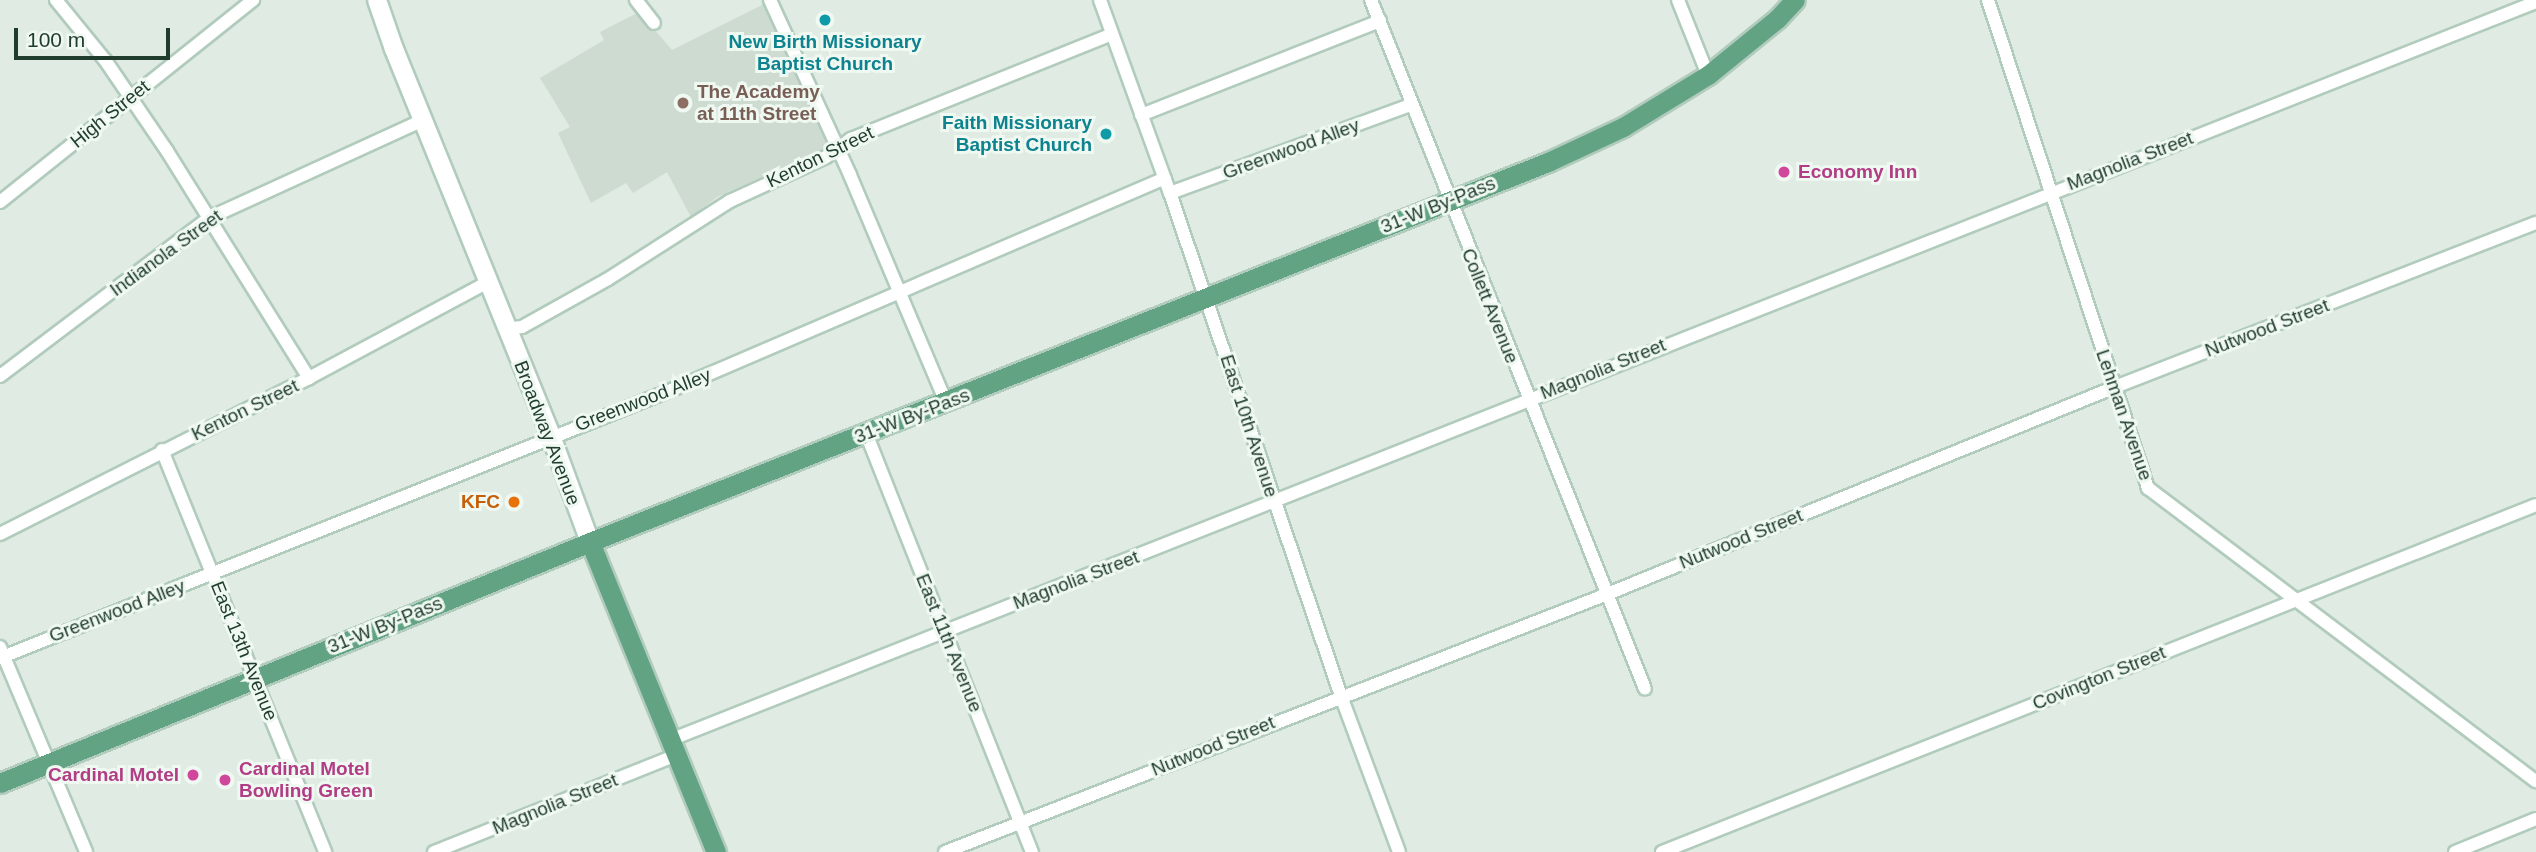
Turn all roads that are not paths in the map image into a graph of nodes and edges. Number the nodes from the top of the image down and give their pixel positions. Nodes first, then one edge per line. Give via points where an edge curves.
1 (56, 0) edge
2 (253, 0) edge
3 (367, 0) edge
4 (636, 0) edge
5 (770, 0) edge
6 (1100, 0) edge
7 (1371, 0) edge
8 (1678, 0) edge
9 (1795, 0) edge
10 (1988, 0) edge
11 (2536, 2) edge
12 (379, 7) edge
13 (1380, 21) junction
14 (654, 23) dead end
15 (1112, 34) junction
16 (1708, 75) junction
17 (131, 98) junction
18 (1411, 104) junction
19 (1141, 115) junction
20 (423, 120) junction
21 (839, 149) junction
22 (1165, 178) junction
23 (2050, 192) junction
24 (1170, 193) junction
25 (1448, 201) junction
26 (0, 202) edge
27 (209, 218) junction
28 (2536, 223) edge
29 (488, 282) junction
30 (900, 292) junction
31 (1207, 299) junction
32 (506, 329) junction
33 (0, 376) edge
34 (309, 378) junction
35 (2115, 387) junction
36 (1527, 399) junction
37 (946, 402) junction
38 (866, 433) junction
39 (551, 436) junction
40 (162, 450) junction
41 (1274, 502) junction
42 (2536, 505) edge
43 (0, 534) edge
44 (590, 542) junction
45 (212, 574) junction
46 (1605, 595) junction
47 (2298, 599) junction
48 (944, 631) junction
49 (1, 653) edge
50 (255, 678) junction
51 (1645, 689) dead end
52 (1341, 696) junction
53 (673, 747) junction
54 (48, 763) junction
55 (2536, 781) edge
56 (0, 783) edge
57 (2536, 819) edge
58 (1021, 822) junction
59 (1684, 849) edge
60 (86, 852) edge
61 (325, 852) edge
62 (434, 852) edge
63 (716, 852) edge
64 (945, 852) edge
65 (1032, 852) edge
66 (1399, 852) edge
67 (1662, 852) edge
68 (2455, 852) edge

1 - 17 street
2 - 17 street, High Street
3 - 12 street, Broadway Avenue
4 - 14 street
5 - 21 street
6 - 15 street, East 10th Avenue
7 - 13 street, Collett Avenue
8 - 16 street
9 - 16 main road, 31-W By-Pass
10 - 23 street, Lehman Avenue
11 - 23 street, Magnolia Street
12 - 20 street, Broadway Avenue
13 - 18 street, Collett Avenue
13 - 19 street
15 - 19 street, East 10th Avenue
15 - 21 street, Kenton Street via 851,139
16 - 25 main road, 31-W By-Pass via 1623,127
17 - 26 street, High Street
17 - 27 street
18 - 24 street, Greenwood Alley
18 - 25 street, Collett Avenue
19 - 22 street, East 10th Avenue
20 - 27 street, Indianola Street
20 - 29 street, Broadway Avenue
21 - 30 street
21 - 32 street, Kenton Street via 752,189 608,279 522,327
22 - 24 street, East 10th Avenue
22 - 30 street, Greenwood Alley
23 - 35 street, Lehman Avenue
23 - 36 street, Magnolia Street
24 - 31 street, East 10th Avenue
25 - 31 main road, 31-W By-Pass
25 - 36 street, Collett Avenue
27 - 33 street, Indianola Street
27 - 34 street
28 - 35 street, Nutwood Street
29 - 32 street, Broadway Avenue
29 - 34 street, Kenton Street
30 - 37 street
30 - 39 street, Greenwood Alley
31 - 37 main road, 31-W By-Pass
31 - 41 street, East 10th Avenue
32 - 39 street, Broadway Avenue
34 - 40 street, Kenton Street
35 - 46 street, Nutwood Street
35 - 47 street, Lehman Avenue via 2148,488
36 - 41 street, Magnolia Street
36 - 46 street, Collett Avenue
37 - 38 main road, 31-W By-Pass
38 - 44 main road, 31-W By-Pass
38 - 48 street, East 11th Avenue
39 - 44 street, Broadway Avenue
39 - 45 street, Greenwood Alley
40 - 43 street, Kenton Street
40 - 45 street, East 13th Avenue
41 - 48 street, Magnolia Street
41 - 52 street, East 10th Avenue
42 - 47 street, Covington Street
44 - 50 main road, 31-W By-Pass
44 - 53 main road, Broadway Avenue
45 - 49 street, Greenwood Alley
45 - 50 street, East 13th Avenue
46 - 51 street, Collett Avenue
46 - 52 street, Nutwood Street
47 - 55 street, Lehman Avenue
47 - 59 street, Covington Street
48 - 53 street, Magnolia Street
48 - 58 street, East 11th Avenue
49 - 54 street
50 - 54 main road, 31-W By-Pass
50 - 61 street, East 13th Avenue
52 - 58 street, Nutwood Street
52 - 66 street, East 10th Avenue
53 - 62 street, Magnolia Street
53 - 63 main road, Broadway Avenue
54 - 56 main road, 31-W By-Pass
54 - 60 street
57 - 68 street
58 - 64 street, Nutwood Street
58 - 65 street, East 11th Avenue
59 - 67 street, Covington Street

